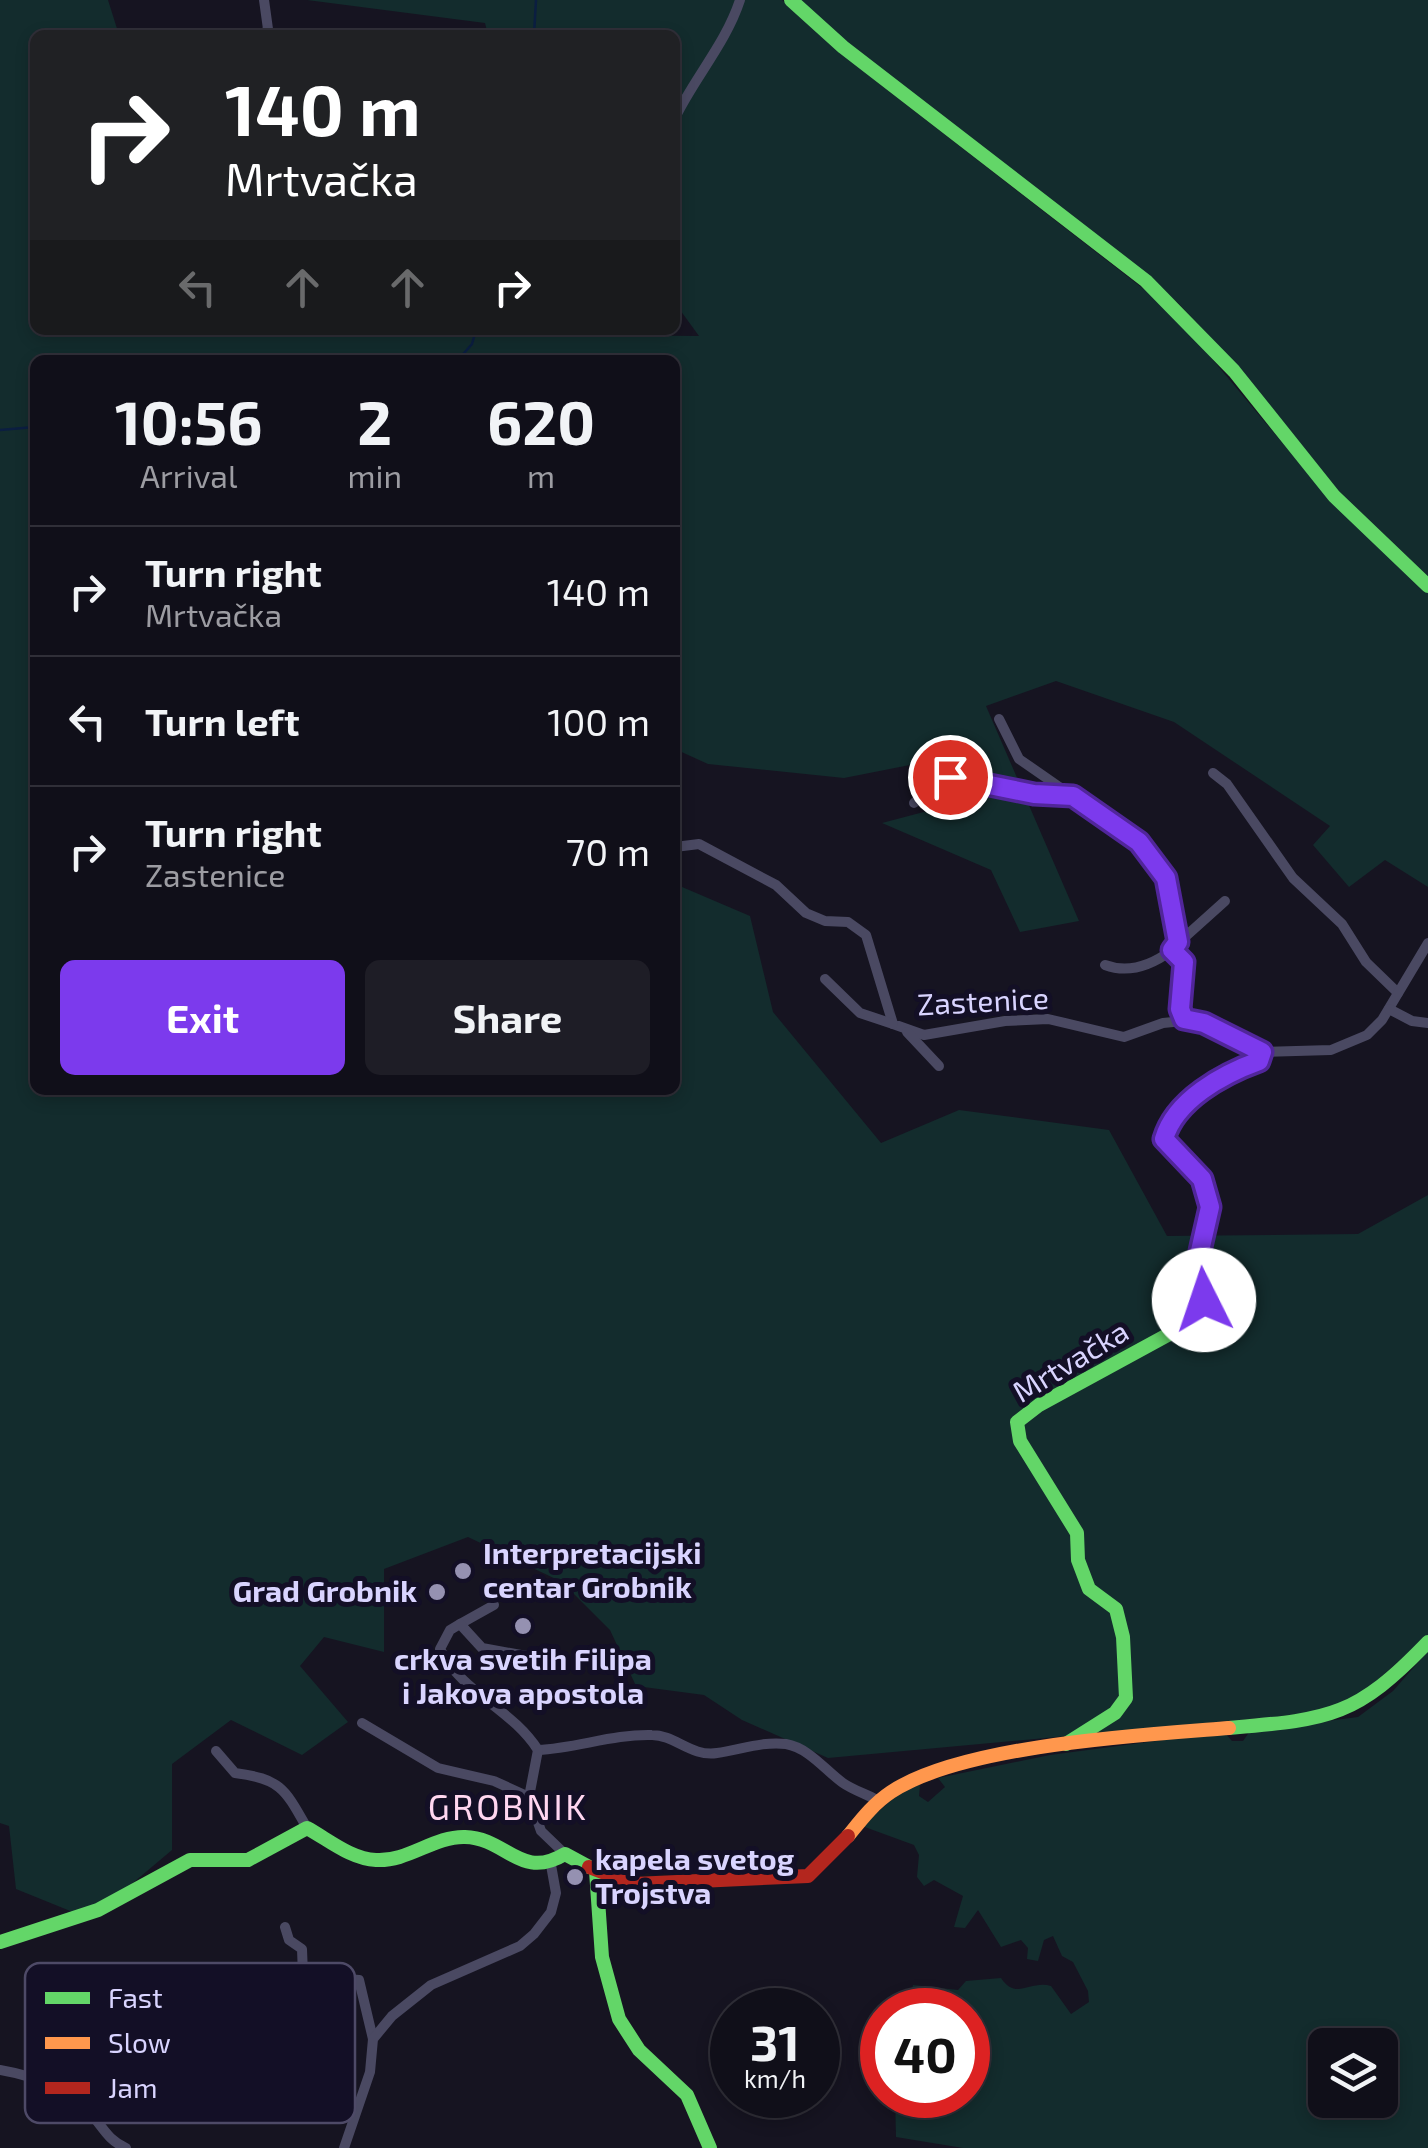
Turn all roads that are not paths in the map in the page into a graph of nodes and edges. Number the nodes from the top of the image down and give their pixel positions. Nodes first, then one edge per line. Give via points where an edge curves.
1 (264, 0) edge
2 (740, 0) edge
3 (791, 0) edge
4 (267, 30) edge
5 (680, 108) edge
6 (1428, 586) edge
7 (999, 719) dead end
8 (1213, 774) dead end
9 (1073, 796) junction
10 (914, 802) dead end
11 (680, 846) edge
12 (1225, 901) dead end
13 (1428, 942) edge
14 (1175, 946) junction
15 (1104, 966) dead end
16 (825, 979) dead end
17 (1398, 993) junction
18 (1388, 1009) junction
19 (1184, 1019) junction
20 (1428, 1023) edge
21 (893, 1024) junction
22 (906, 1032) junction
23 (1262, 1052) junction
24 (939, 1066) dead end
25 (494, 1605) dead end
26 (460, 1624) junction
27 (1428, 1642) edge
28 (542, 1658) dead end
29 (362, 1723) dead end
30 (1061, 1747) junction
31 (538, 1750) junction
32 (216, 1751) dead end
33 (529, 1796) junction
34 (877, 1800) junction
35 (307, 1828) junction
36 (564, 1854) junction
37 (552, 1865) junction
38 (596, 1872) junction
39 (285, 1927) dead end
40 (0, 1942) edge
41 (303, 1963) edge
42 (355, 1980) edge
43 (373, 2039) junction
44 (0, 2070) edge
45 (25, 2077) edge
46 (355, 2116) edge
47 (98, 2123) edge
48 (353, 2123) edge
49 (126, 2148) edge
50 (344, 2148) edge
51 (710, 2148) edge

1 - 4 street
2 - 5 street via 731,28
3 - 6 street via 843,48 1146,281 1234,371 1334,496
7 - 9 street via 1018,759
8 - 17 street via 1293,878 1342,924 1366,962
9 - 10 street via 950,777
9 - 14 street via 1155,859 1166,878
11 - 21 street, Zastenice via 699,844 776,885 806,912 859,926
12 - 14 street
13 - 17 street
14 - 15 street via 1125,970
14 - 19 street via 1184,962
16 - 21 street via 860,1014
17 - 18 street
18 - 20 street
18 - 23 street via 1367,1035 1349,1044
19 - 22 street, Zastenice via 1124,1037 1048,1019
19 - 23 street
21 - 22 street, Zastenice
22 - 24 street
23 - 30 street, Mrtvačka via 1259,1061 1225,1074 1170,1119 1164,1139 1202,1179 1210,1207 1200,1251 1204,1300 1195,1320 1017,1422 1020,1441 1077,1533 1088,1589 1116,1609 1123,1637 1126,1698 1115,1713
25 - 26 street
26 - 28 street via 482,1648
26 - 31 street via 441,1644 444,1657 457,1677
27 - 30 street via 1356,1710
29 - 33 street via 438,1768
30 - 34 street via 927,1776
31 - 33 street
31 - 34 street via 636,1735 659,1735 689,1751 716,1754 788,1744
32 - 35 street via 235,1773 269,1778 284,1789
33 - 36 street via 541,1832
34 - 38 street via 822,1869 808,1876 634,1884
35 - 37 street via 363,1858 390,1860 465,1837 484,1840 526,1865
35 - 40 street via 248,1860 190,1860 98,1910
36 - 37 street
36 - 38 street
37 - 43 street via 556,1894 534,1934 430,1985
38 - 51 street via 604,1981 616,2011 650,2064 690,2098
39 - 41 street via 302,1949
42 - 43 street
43 - 46 street
44 - 45 street
47 - 49 street
48 - 50 street

